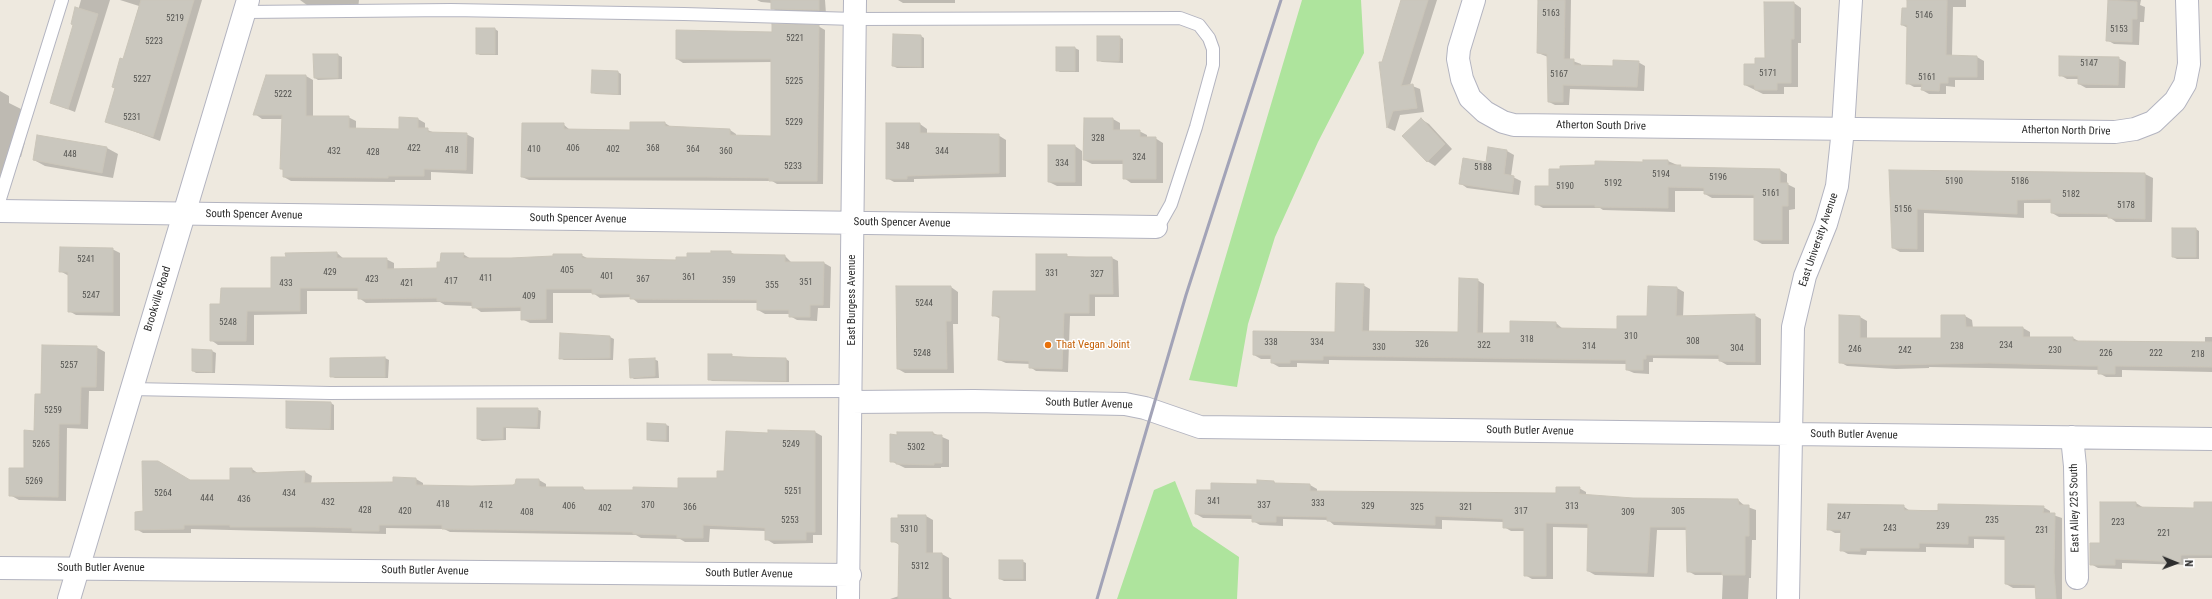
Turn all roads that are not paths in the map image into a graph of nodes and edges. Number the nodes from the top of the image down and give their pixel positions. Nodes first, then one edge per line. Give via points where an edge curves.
1 (62, 0) edge
2 (1474, 0) edge
3 (1851, 0) edge
4 (2187, 0) edge
5 (246, 6) edge
6 (855, 10) edge
7 (1843, 129) junction
8 (0, 198) edge
9 (0, 211) edge
10 (183, 214) junction
11 (853, 223) junction
12 (1156, 226) joint
13 (131, 389) junction
14 (851, 396) junction
15 (1790, 434) junction
16 (2072, 437) junction
17 (2212, 439) edge
18 (0, 568) edge
19 (78, 568) junction
20 (850, 575) junction
21 (2077, 578) dead end
22 (69, 599) edge
23 (848, 599) edge
24 (1788, 599) edge

1 - 8 lane
2 - 7 street, Atherton South Drive via 1459,49 1460,69 1470,98 1485,112 1503,122 1534,125
3 - 7 street, East University Avenue
4 - 7 street, Atherton North Drive via 2189,54 2185,84 2168,109 2144,126 2115,132
5 - 6 lane via 684,14
5 - 10 street, Brookville Road
6 - 11 street, East Burgess Avenue
6 - 12 lane via 1074,20 1180,18 1199,25 1209,38 1213,49 1213,65 1171,204
7 - 15 street, East University Avenue via 1833,201 1805,276 1793,327
9 - 10 street, South Spencer Avenue
10 - 11 street, South Spencer Avenue
10 - 13 street, Brookville Road
11 - 12 street, South Spencer Avenue
11 - 14 street, East Burgess Avenue
13 - 14 lane via 330,393
13 - 19 street, Brookville Road
14 - 15 street, South Butler Avenue via 1126,404 1200,427
14 - 20 street, East Burgess Avenue
15 - 16 street, South Butler Avenue
15 - 24 street, East University Avenue
16 - 17 street, South Butler Avenue
16 - 21 street, East Alley 225 South
18 - 19 street, South Butler Avenue
19 - 20 street, South Butler Avenue
19 - 22 street, Brookville Road
20 - 23 street, East Burgess Avenue

